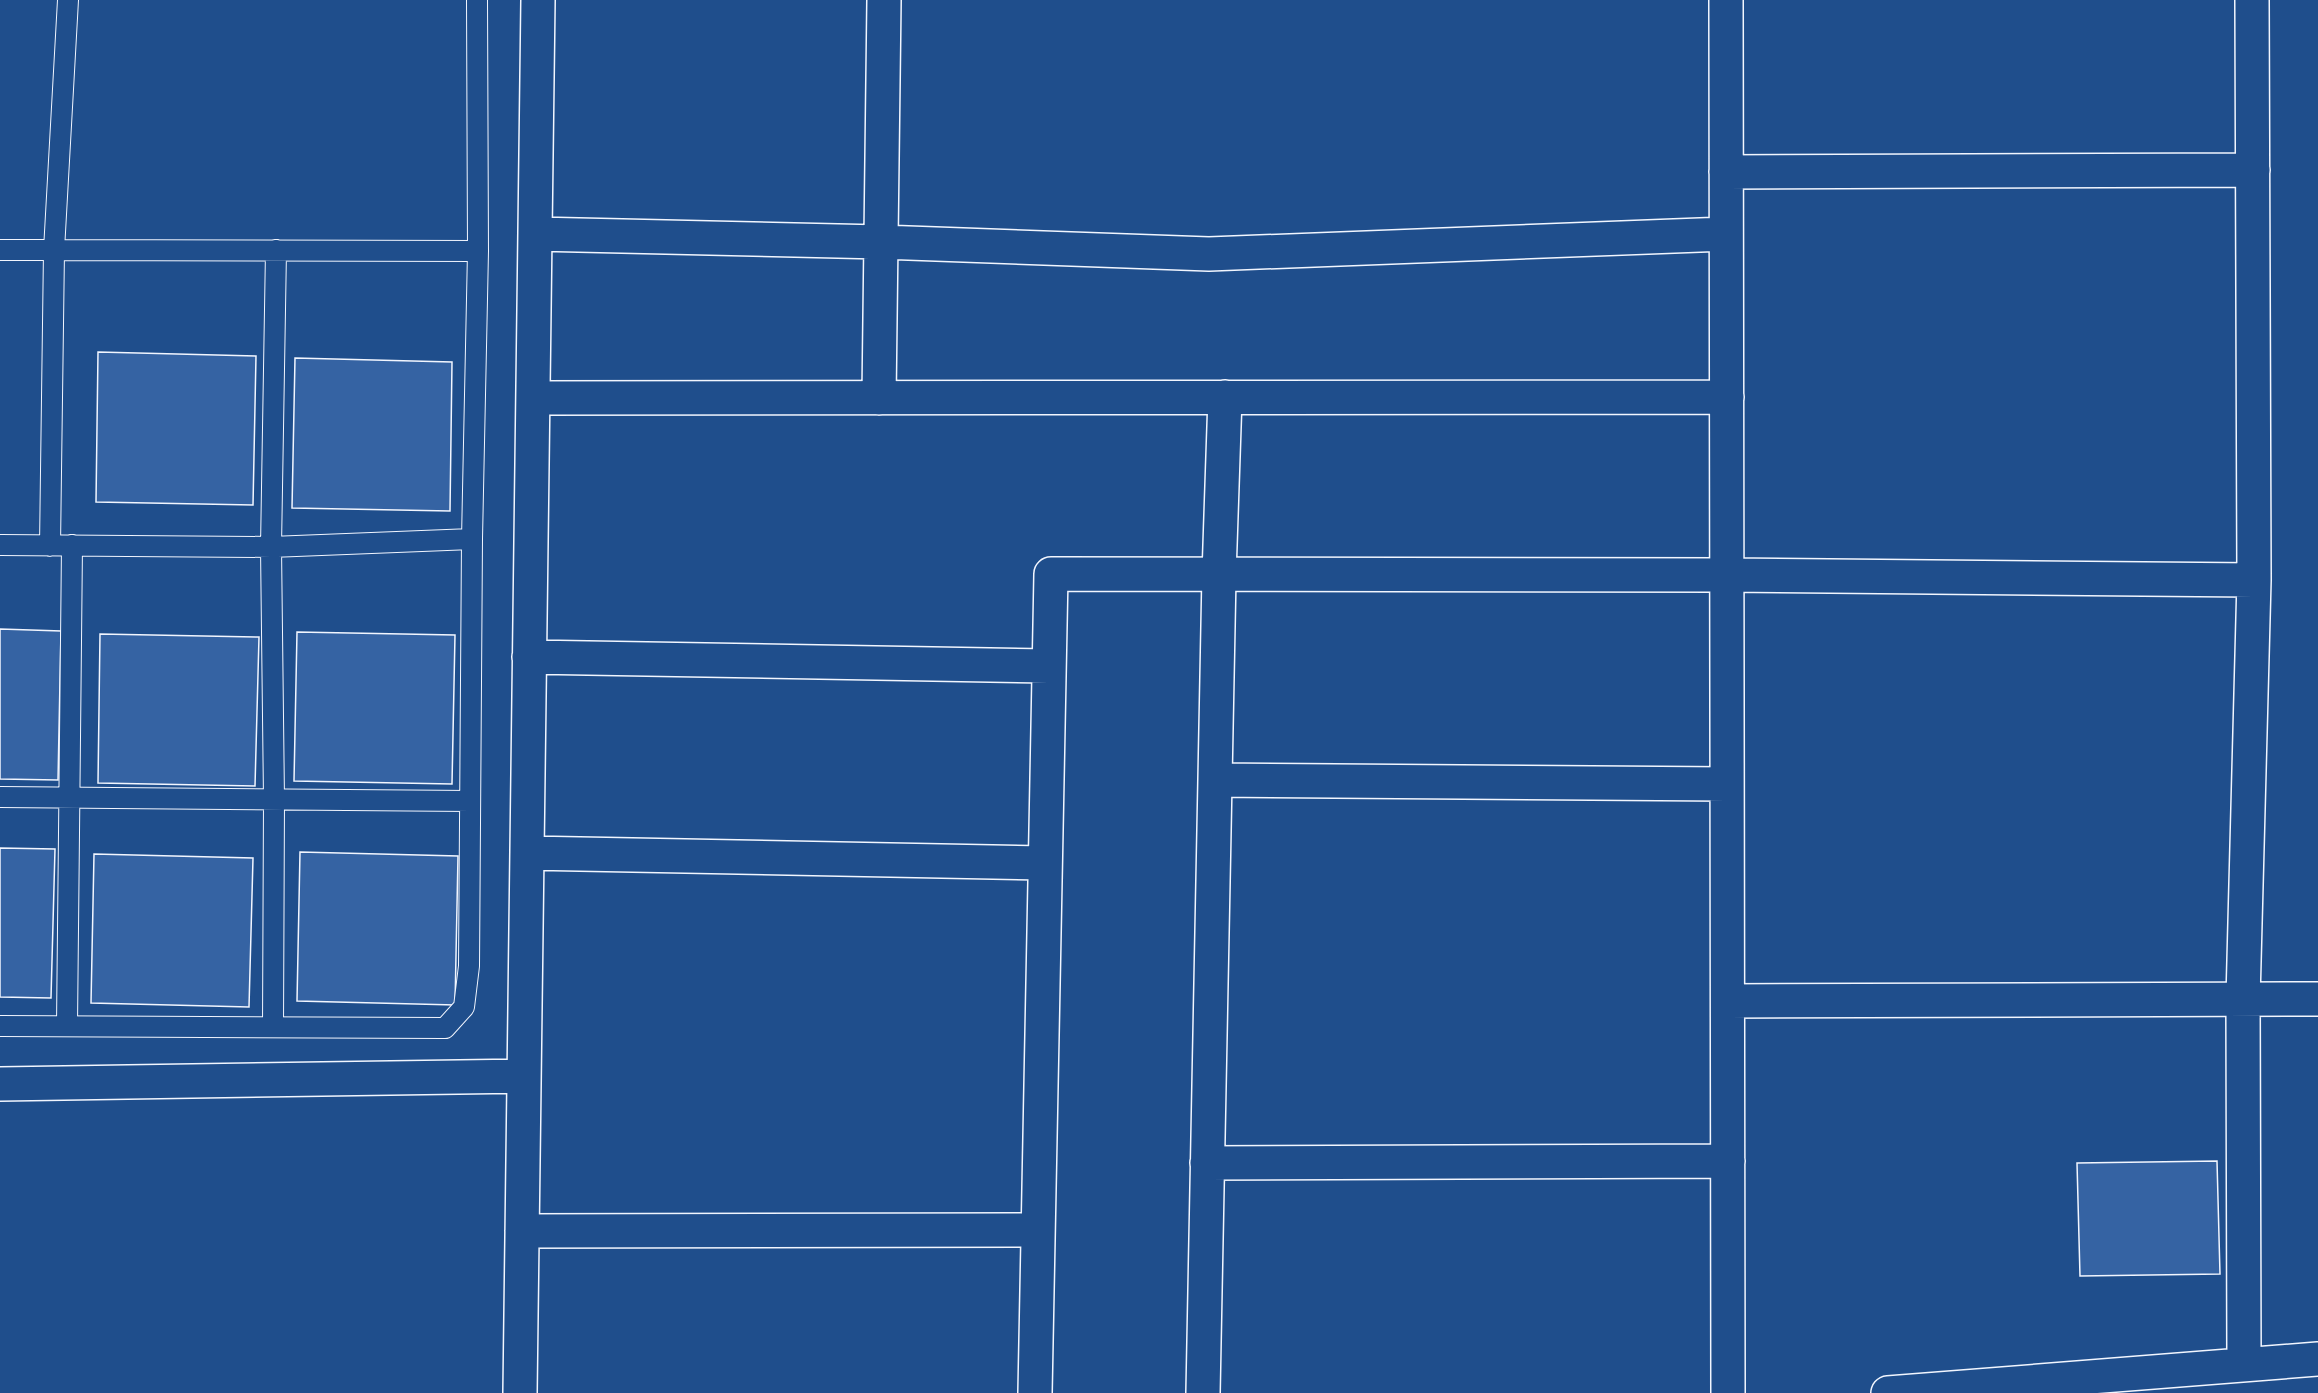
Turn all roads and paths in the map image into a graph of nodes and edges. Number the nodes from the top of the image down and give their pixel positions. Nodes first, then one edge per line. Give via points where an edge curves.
1 (68, 0) edge
2 (477, 0) edge
3 (538, 0) edge
4 (884, 0) edge
5 (1726, 0) edge
6 (2252, 0) edge
7 (2253, 170) junction
8 (1726, 171) junction
9 (535, 234) junction
10 (1726, 234) junction
11 (881, 242) junction
12 (0, 250) edge
13 (54, 250) junction
14 (276, 250) junction
15 (478, 251) junction
16 (1225, 397) junction
17 (1726, 397) junction
18 (533, 398) junction
19 (879, 398) junction
20 (472, 539) junction
21 (0, 545) edge
22 (72, 545) junction
23 (50, 546) junction
24 (271, 547) junction
25 (1219, 575) junction
26 (1727, 575) junction
27 (2254, 580) junction
28 (529, 657) junction
29 (1049, 666) junction
30 (1215, 780) junction
31 (1727, 784) junction
32 (0, 797) edge
33 (69, 798) junction
34 (274, 800) junction
35 (470, 801) junction
36 (526, 853) junction
37 (1045, 862) junction
38 (2243, 999) junction
39 (2318, 999) edge
40 (1728, 1001) junction
41 (67, 1025) junction
42 (0, 1026) edge
43 (273, 1026) junction
44 (524, 1076) junction
45 (0, 1084) edge
46 (1728, 1161) junction
47 (1208, 1163) junction
48 (1038, 1230) junction
49 (522, 1231) junction
50 (2318, 1359) edge
51 (2244, 1364) junction
52 (520, 1393) edge
53 (1035, 1393) edge
54 (1203, 1393) edge
55 (1728, 1393) edge
56 (1888, 1393) edge

1 - 13 lane
2 - 15 lane
3 - 9 street
4 - 11 street
5 - 8 street
6 - 7 street
7 - 8 street
7 - 27 street
8 - 10 street
9 - 11 street
9 - 18 street
10 - 11 street via 1209,254
10 - 17 street
11 - 19 street
12 - 13 lane
13 - 14 lane
13 - 23 lane
14 - 15 lane
14 - 24 lane
15 - 20 lane
16 - 17 street
16 - 19 street
16 - 25 street
17 - 26 street
18 - 19 street
18 - 28 street
20 - 24 lane
20 - 35 lane
21 - 23 lane
22 - 23 lane
22 - 24 lane
22 - 33 lane
24 - 34 lane
25 - 26 street
25 - 29 street via 1051,574
25 - 30 street
26 - 27 street
26 - 31 street
27 - 38 street
28 - 29 street
28 - 36 street
29 - 37 street
30 - 31 street
30 - 47 street
31 - 40 street
32 - 33 lane
33 - 34 lane
33 - 41 lane
34 - 35 lane
34 - 43 lane
35 - 43 lane via 469,966 464,1007 445,1028
36 - 37 street
36 - 44 street
37 - 48 street
38 - 39 street
38 - 40 street
38 - 51 street
40 - 46 street
41 - 42 lane
41 - 43 lane
44 - 45 street
44 - 49 street
46 - 47 street
46 - 55 street
47 - 54 street
48 - 49 street
48 - 53 street
49 - 52 street
50 - 51 street
51 - 56 street

